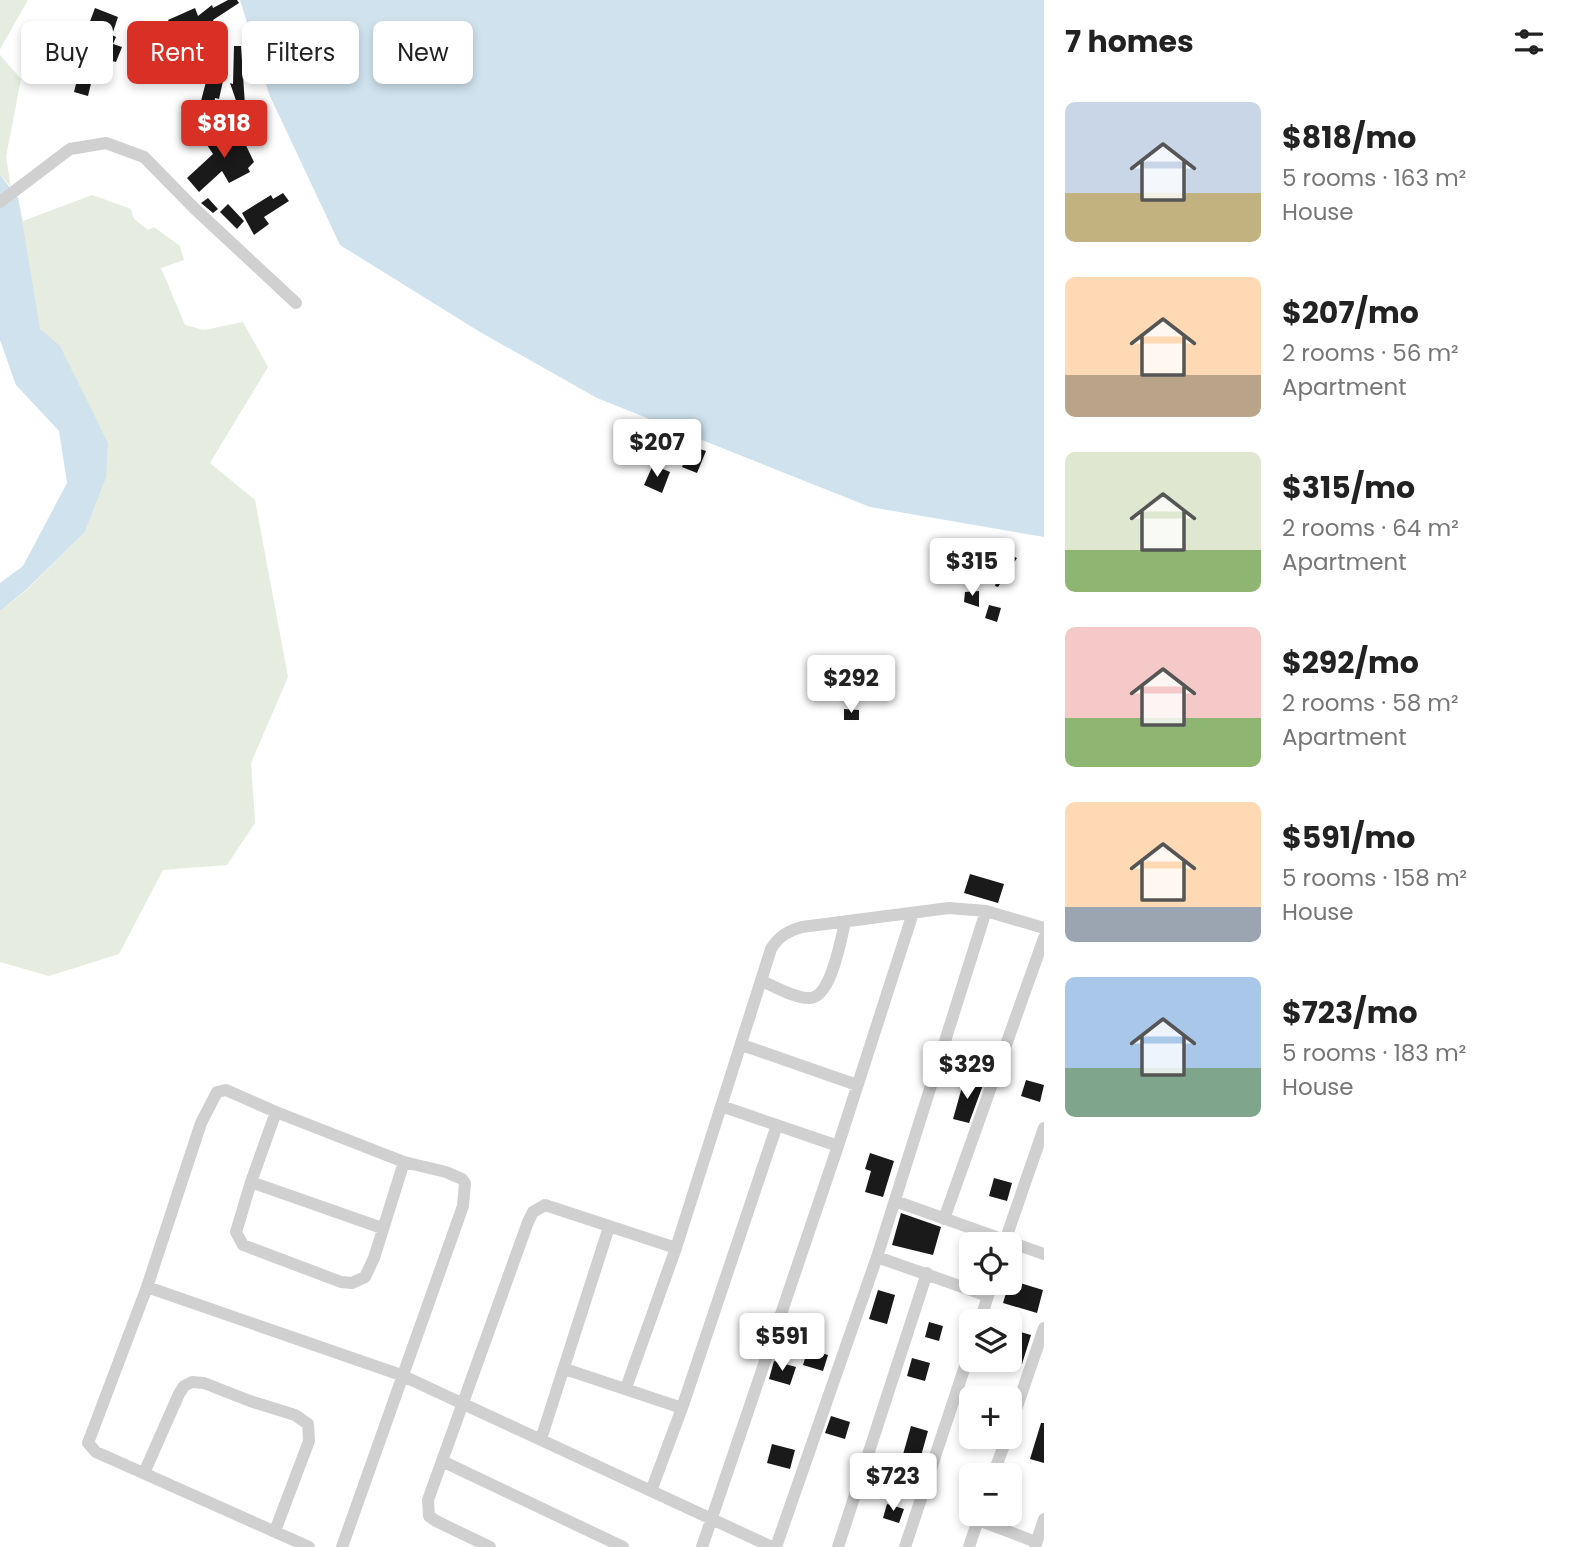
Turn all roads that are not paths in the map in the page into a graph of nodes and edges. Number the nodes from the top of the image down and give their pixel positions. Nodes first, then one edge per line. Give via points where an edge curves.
1 (0, 202) edge
2 (296, 303) dead end
3 (986, 911) junction
4 (913, 913) junction
5 (845, 922) junction
6 (1044, 928) edge
7 (1044, 938) edge
8 (762, 981) junction
9 (742, 1045) junction
10 (857, 1085) junction
11 (721, 1106) junction
12 (276, 1112) junction
13 (777, 1125) junction
14 (1044, 1128) edge
15 (838, 1146) junction
16 (404, 1162) junction
17 (251, 1182) junction
18 (895, 1201) junction
19 (944, 1219) junction
20 (609, 1227) junction
21 (382, 1228) junction
22 (978, 1232) edge
23 (1008, 1232) edge
24 (1022, 1247) edge
25 (676, 1248) junction
26 (1044, 1254) edge
27 (877, 1257) junction
28 (927, 1273) junction
29 (147, 1287) junction
30 (988, 1296) joint
31 (984, 1309) edge
32 (1044, 1328) edge
33 (565, 1369) junction
34 (963, 1372) edge
35 (401, 1376) junction
36 (626, 1388) junction
37 (1022, 1392) edge
38 (463, 1404) junction
39 (682, 1408) junction
40 (541, 1438) junction
41 (442, 1461) junction
42 (144, 1474) junction
43 (651, 1491) junction
44 (712, 1519) junction
45 (1044, 1519) edge
46 (976, 1526) edge
47 (997, 1526) edge
48 (275, 1531) junction
49 (1035, 1545) edge
50 (309, 1547) edge
51 (342, 1547) edge
52 (490, 1547) edge
53 (623, 1547) edge
54 (702, 1547) edge
55 (774, 1547) edge
56 (838, 1547) edge
57 (905, 1547) edge
58 (969, 1547) edge

1 - 2 street via 70,149 106,143 144,157
3 - 4 street via 949,908
3 - 6 street
3 - 18 street
4 - 5 street
4 - 10 street
5 - 8 street via 802,927 779,937
5 - 8 street via 830,977 816,997 807,998
7 - 19 street
8 - 9 street
9 - 10 street
9 - 11 street
10 - 15 street
11 - 13 street
11 - 25 street
12 - 16 street
12 - 17 street
12 - 29 street via 233,1091 217,1092 201,1123
13 - 15 street
13 - 39 street
14 - 23 street
15 - 44 street
16 - 21 street
16 - 35 street via 446,1171 462,1179 466,1191
17 - 21 street
17 - 21 street via 237,1225 237,1238 243,1245 341,1282 365,1278
18 - 19 street
18 - 27 street
19 - 22 street
20 - 25 street
20 - 33 street
20 - 38 street via 545,1205 533,1212
24 - 26 street
25 - 36 street
27 - 28 street
27 - 55 street
28 - 30 street
28 - 56 street
29 - 35 street
29 - 42 street via 88,1443 96,1452
30 - 31 street
32 - 37 street
33 - 36 street
33 - 40 street
34 - 57 street
35 - 38 street
35 - 51 street
36 - 39 street
38 - 40 street
38 - 41 street
39 - 43 street
40 - 43 street
41 - 52 street via 428,1500 429,1516
41 - 53 street
42 - 48 street
42 - 48 street via 179,1394 192,1382 295,1415 308,1424 309,1441
43 - 44 street
44 - 54 street
44 - 55 street
45 - 49 street
46 - 58 street
47 - 49 street
48 - 50 street

